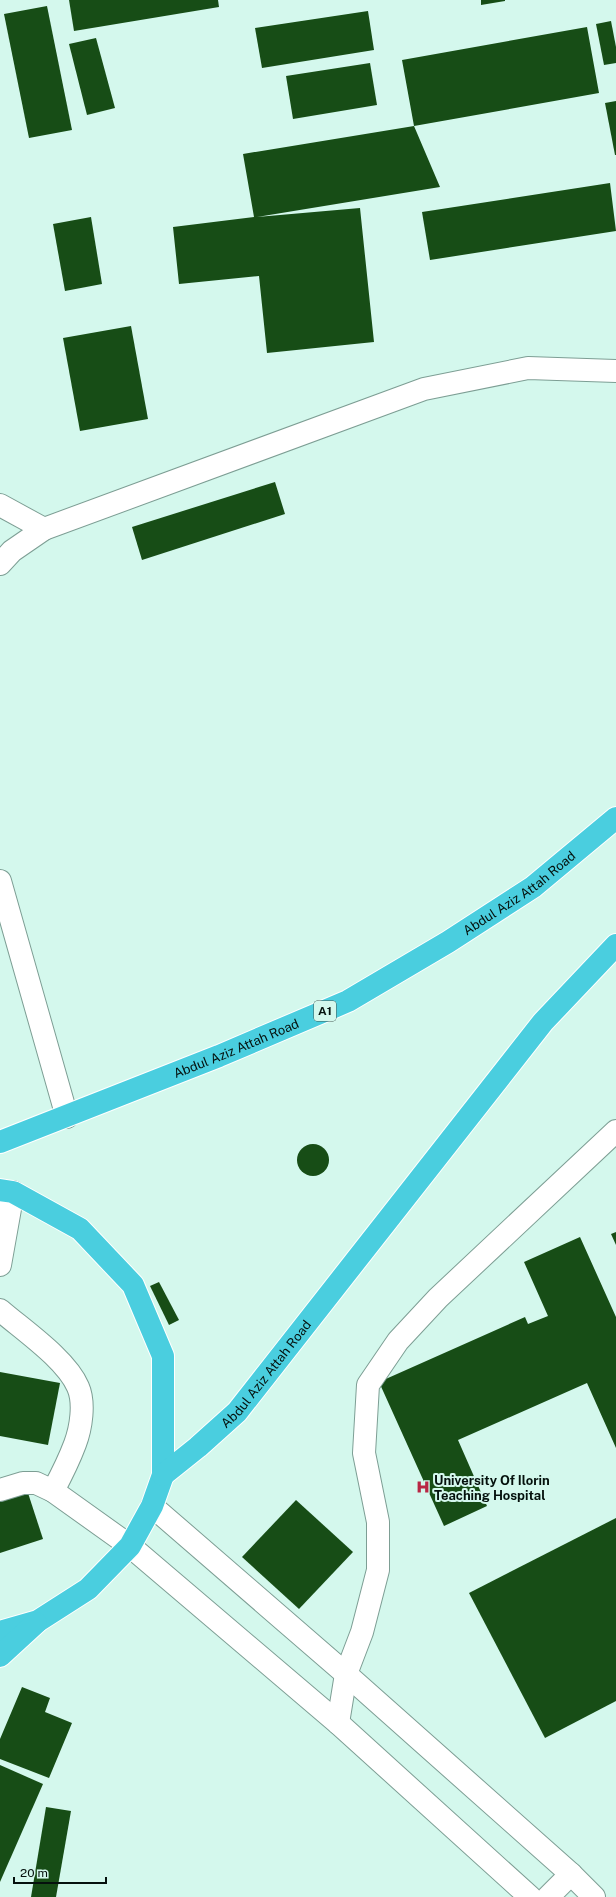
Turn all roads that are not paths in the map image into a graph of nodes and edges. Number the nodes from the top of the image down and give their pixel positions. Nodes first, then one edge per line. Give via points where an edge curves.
1 (616, 371) edge
2 (0, 505) edge
3 (44, 529) junction
4 (0, 564) edge
5 (616, 818) edge
6 (0, 881) edge
7 (616, 945) edge
8 (67, 1117) junction
9 (616, 1131) edge
10 (0, 1142) edge
11 (6, 1191) edge
12 (0, 1265) edge
13 (0, 1310) edge
14 (163, 1475) junction
15 (0, 1490) edge
16 (54, 1491) junction
17 (152, 1506) junction
18 (130, 1546) junction
19 (38, 1622) junction
20 (0, 1632) edge
21 (0, 1656) edge
22 (346, 1674) junction
23 (338, 1723) junction
24 (571, 1874) junction
25 (530, 1897) edge
26 (548, 1897) edge
27 (594, 1897) edge

1 - 3 street via 528,368 424,389
2 - 3 street
3 - 4 street via 12,551
5 - 8 highway, Abdul Aziz Attah Road / A1 via 533,887 448,942 348,1001
6 - 8 street
7 - 14 highway, Abdul Aziz Attah Road via 543,1022 237,1412
8 - 10 highway, Abdul Aziz Attah Road / A1
9 - 22 street via 438,1298 398,1341 368,1385 364,1453 378,1522 378,1570 362,1632
11 - 12 street
11 - 14 highway via 80,1229 133,1285 163,1356
13 - 16 street via 67,1368 78,1387 82,1409 76,1443
14 - 17 highway
15 - 16 street via 23,1482 36,1483
16 - 18 street
17 - 18 highway
17 - 22 street
18 - 19 highway via 88,1589
18 - 23 street
19 - 20 highway
19 - 21 highway
22 - 23 street
22 - 24 street
23 - 25 street
24 - 26 street
24 - 27 street

